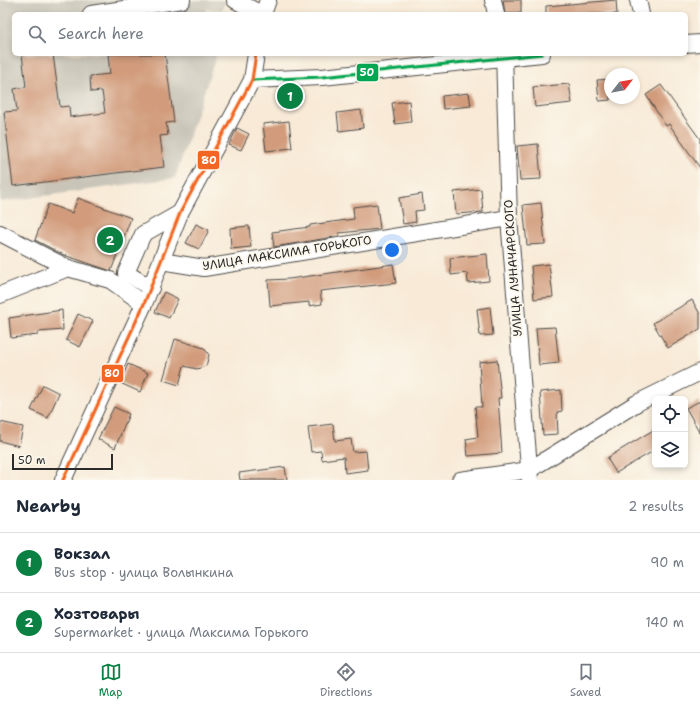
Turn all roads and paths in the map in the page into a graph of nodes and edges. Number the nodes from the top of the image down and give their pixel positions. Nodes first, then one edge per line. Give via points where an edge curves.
1 (182, 0) edge
2 (235, 0) edge
3 (268, 0) edge
4 (493, 0) edge
5 (638, 0) edge
6 (104, 12) edge
7 (258, 12) edge
8 (263, 12) edge
9 (496, 12) edge
10 (641, 12) edge
11 (700, 43) edge
12 (688, 44) edge
13 (256, 56) edge
14 (496, 56) edge
15 (504, 56) edge
16 (252, 80) junction
17 (180, 213) junction
18 (509, 218) junction
19 (0, 233) edge
20 (161, 261) junction
21 (68, 268) junction
22 (151, 288) junction
23 (0, 295) edge
24 (144, 304) junction
25 (700, 372) edge
26 (529, 475) edge
27 (62, 480) edge
28 (460, 480) edge

1 - 6 street
2 - 7 street
3 - 8 street
4 - 9 street
5 - 10 street
11 - 12 street
13 - 16 street
14 - 16 street via 322,77
15 - 18 street, УЛИЦА ЛУНАЧАРСКОГО
16 - 17 street
17 - 20 street
17 - 22 street via 143,234 126,273
18 - 20 street, УЛИЦА МАКСИМА ГОРЬКОГО via 204,268
18 - 26 street, УЛИЦА ЛУНАЧАРСКОГО
19 - 21 street
20 - 22 street
21 - 23 street
21 - 24 street via 110,280
22 - 24 street
24 - 27 street
25 - 26 street via 637,403
26 - 28 street

